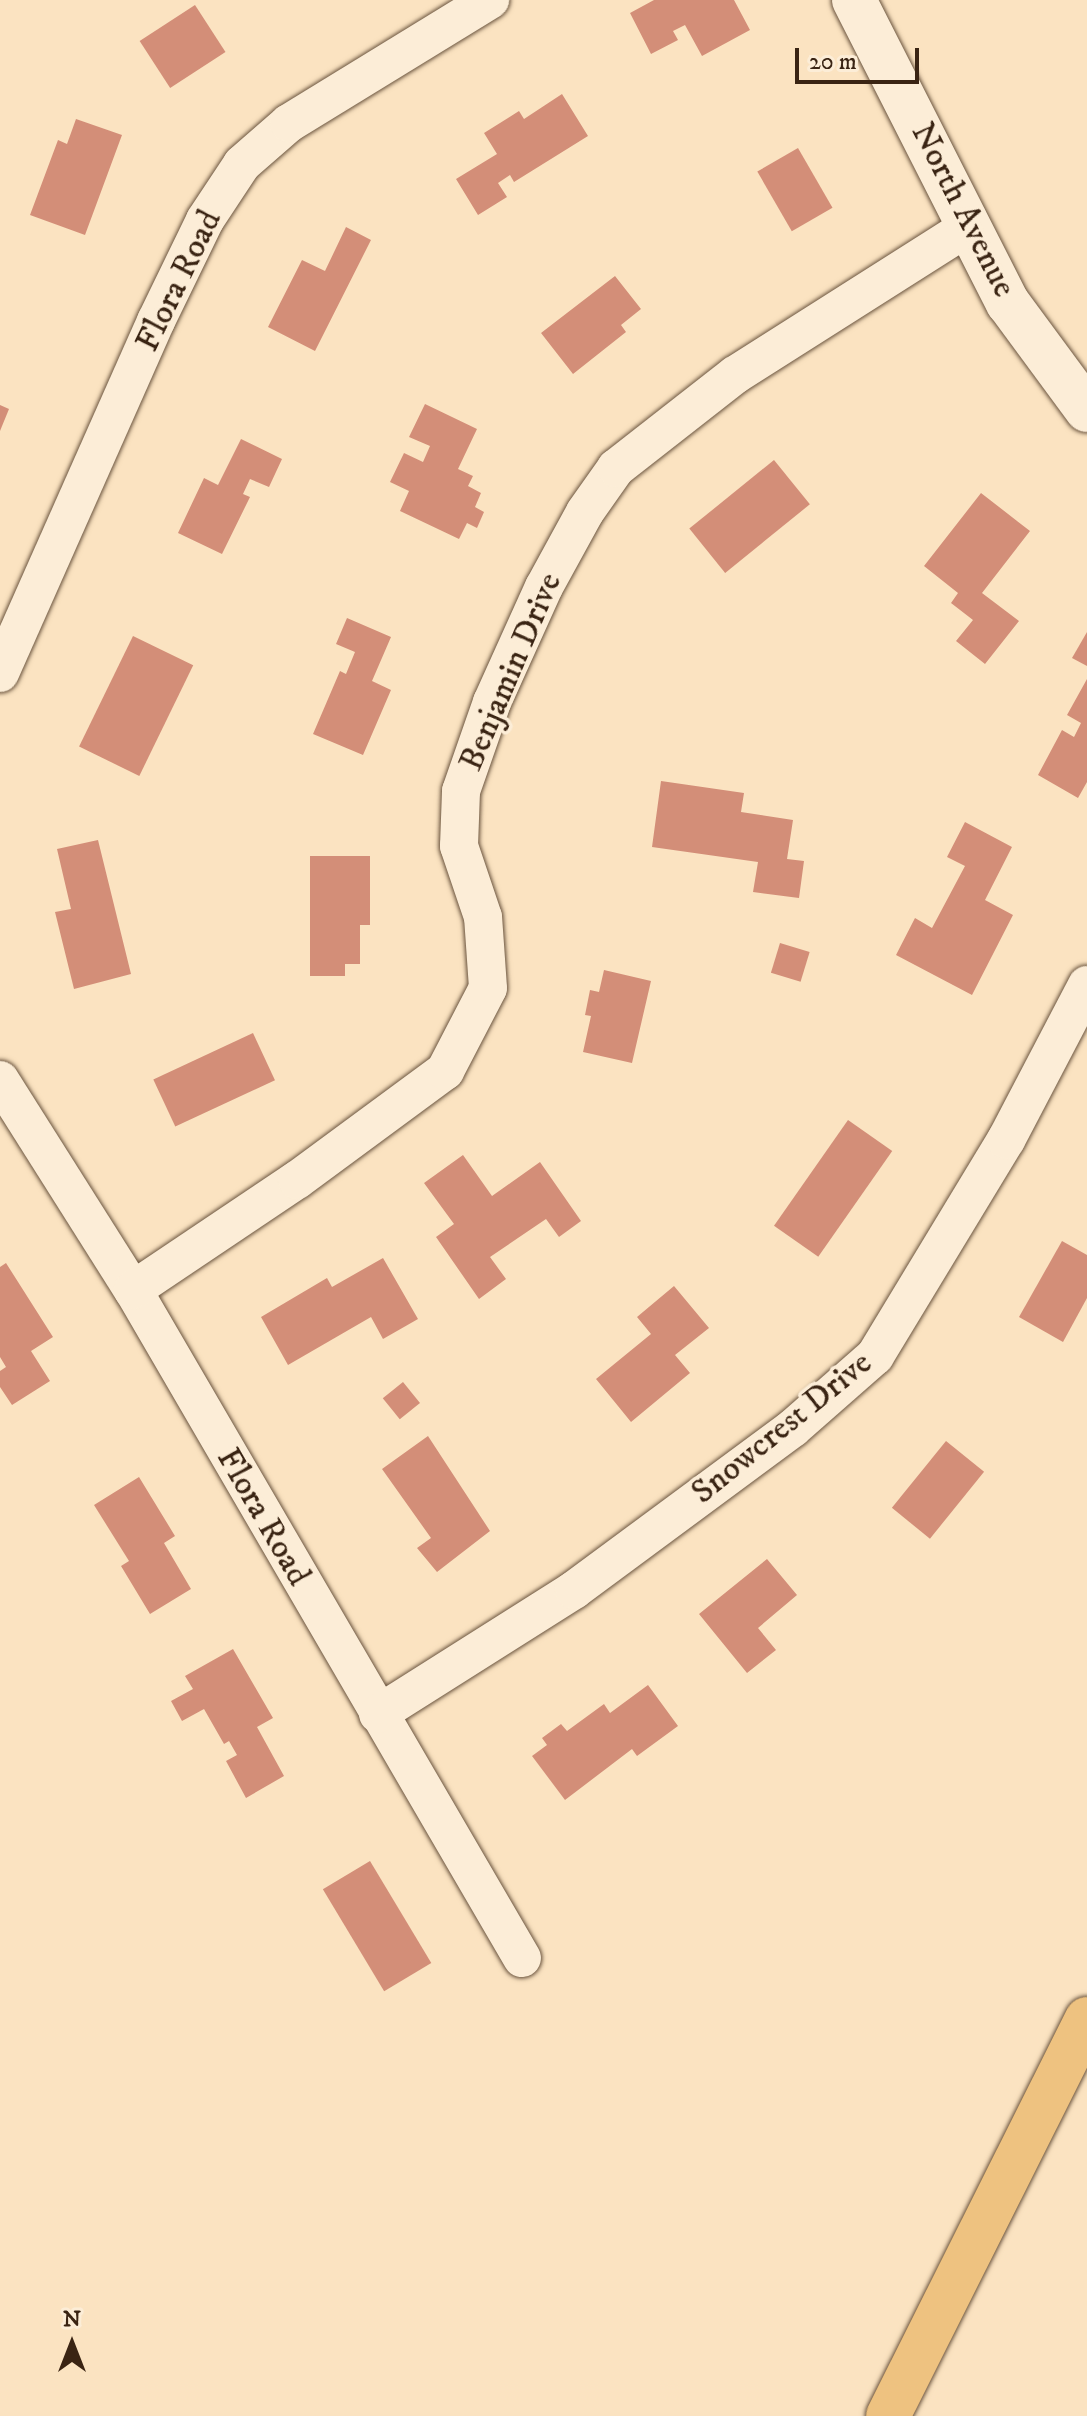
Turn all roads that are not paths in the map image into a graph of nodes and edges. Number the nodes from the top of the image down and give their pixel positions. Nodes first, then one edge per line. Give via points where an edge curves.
1 (490, 0) edge
2 (854, 0) edge
3 (970, 226) junction
4 (1087, 410) edge
5 (0, 673) edge
6 (1087, 985) edge
7 (0, 1080) edge
8 (133, 1290) junction
9 (378, 1714) junction
10 (522, 1958) dead end
11 (1087, 2019) edge
12 (888, 2416) edge

1 - 5 street, Flora Road via 289,123 242,164 205,220 156,321
2 - 3 main road, North Avenue
3 - 4 main road, North Avenue via 1008,303
3 - 8 street, Benjamin Drive via 735,375 616,468 544,587 492,702 461,791 459,846 483,917 488,988 445,1071 297,1180
6 - 9 street, Snowcrest Drive via 1006,1140 875,1356 793,1428 574,1590
7 - 8 street, Flora Road
8 - 9 street, Flora Road
9 - 10 street, Flora Road
11 - 12 highway

